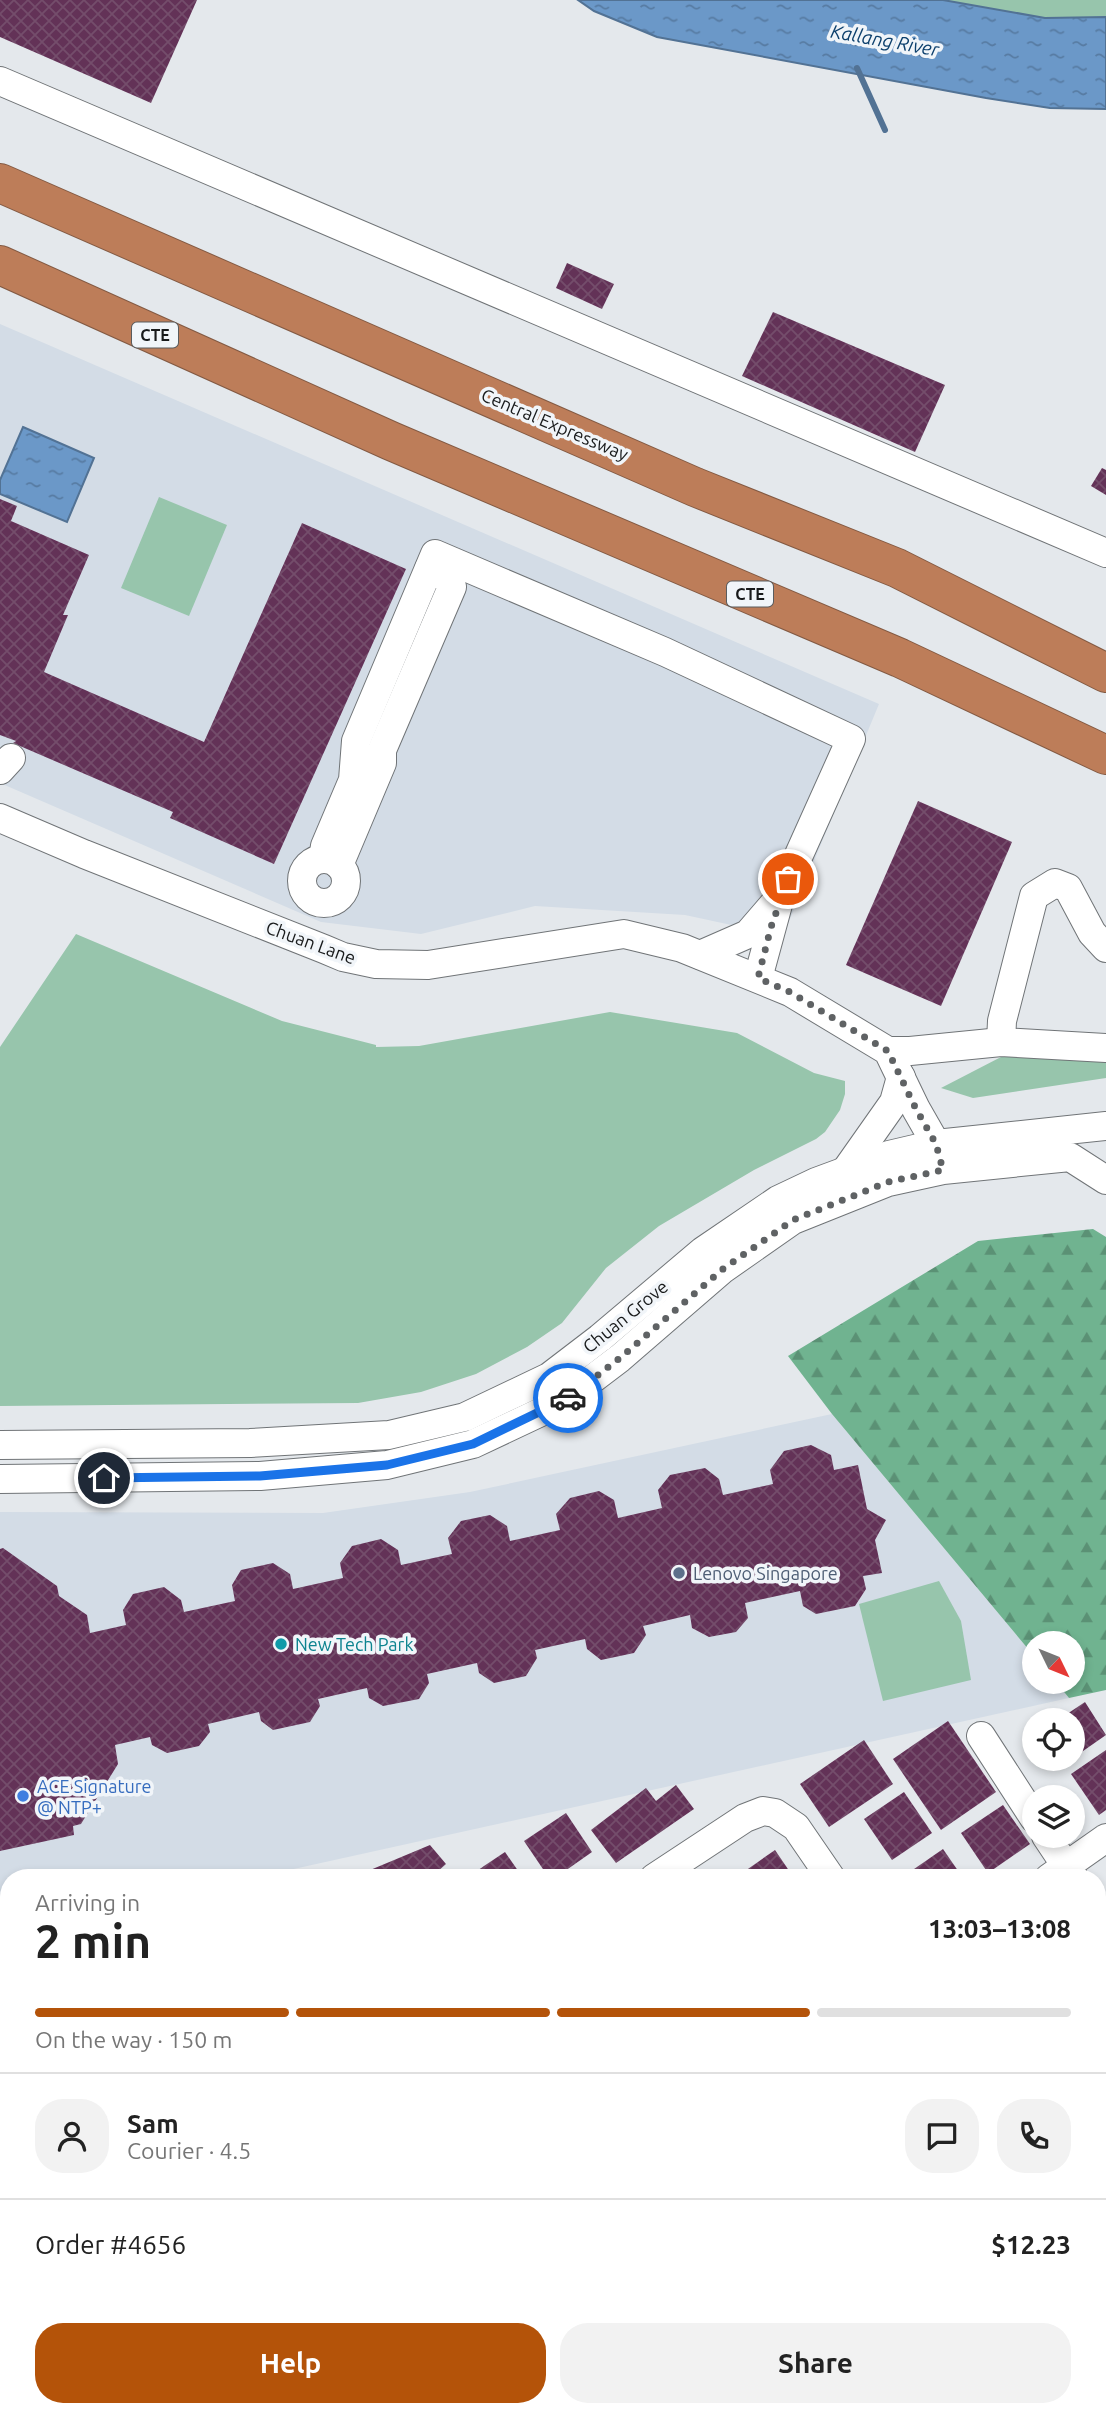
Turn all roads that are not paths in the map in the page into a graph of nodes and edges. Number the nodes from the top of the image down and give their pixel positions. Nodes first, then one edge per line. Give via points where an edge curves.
1 (0, 81) edge
2 (0, 183) edge
3 (0, 265) edge
4 (1106, 553) edge
5 (1106, 673) edge
6 (1106, 755) edge
7 (0, 817) edge
8 (331, 862) dead end
9 (780, 897) junction
10 (1106, 948) edge
11 (700, 955) junction
12 (758, 978) junction
13 (1001, 1042) junction
14 (1106, 1048) edge
15 (888, 1051) junction
16 (901, 1077) junction
17 (1106, 1126) edge
18 (939, 1157) junction
19 (844, 1172) junction
20 (1106, 1180) edge
21 (0, 1446) edge
22 (0, 1479) edge
23 (981, 1736) dead end
24 (1022, 1799) edge
25 (1106, 1838) edge
26 (1051, 1848) edge
27 (668, 1869) edge
28 (825, 1869) edge
29 (1061, 1869) edge
30 (1069, 1869) edge

1 - 4 street
2 - 5 highway, Central Expressway via 695,486 897,568
3 - 6 highway, CTE via 391,441 900,658
7 - 11 street, Chuan Lane via 343,957 376,964 428,965 624,934
8 - 9 street via 325,846 353,780 356,741 435,554 851,738
9 - 11 street via 748,934
9 - 12 street
10 - 13 street via 1092,933 1068,888 1055,883 1034,896 1002,1021
11 - 12 street, Chuan Lane
12 - 15 street, Chuan Lane
13 - 14 street
13 - 15 street
15 - 16 street
16 - 18 street
16 - 19 street via 894,1102
17 - 18 street, Chuan Grove
18 - 19 street, Chuan Grove via 889,1155
18 - 20 street, Chuan Grove via 1070,1157
18 - 22 street, Chuan Grove via 793,1220 723,1269 562,1402 473,1444 387,1465 260,1476
19 - 21 street, Chuan Grove via 778,1200 703,1251 549,1377 466,1417 389,1435 250,1443
23 - 24 street
25 - 30 street
26 - 29 street
27 - 28 street via 763,1811 796,1826

